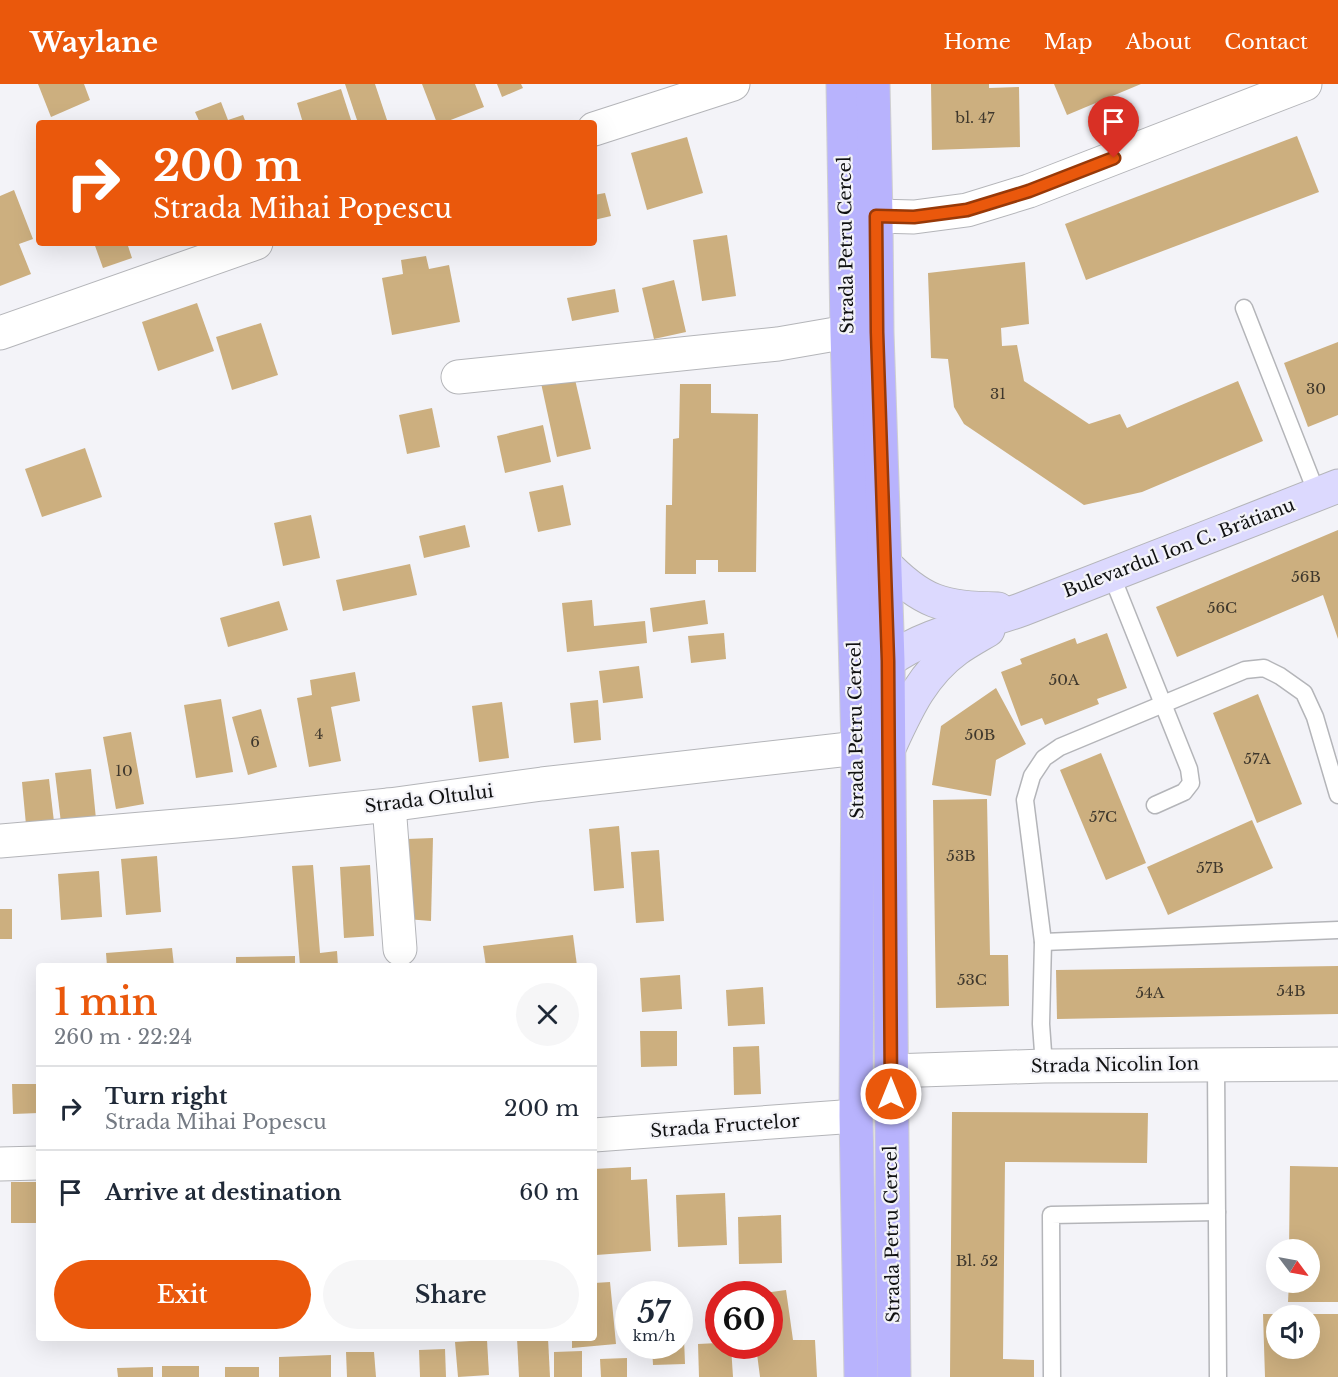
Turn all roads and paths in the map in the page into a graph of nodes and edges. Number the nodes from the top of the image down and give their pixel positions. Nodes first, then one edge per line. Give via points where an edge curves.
1 (734, 84) edge
2 (843, 84) edge
3 (873, 84) edge
4 (1305, 84) edge
5 (597, 128) edge
6 (876, 216) junction
7 (247, 246) edge
8 (1244, 308) dead end
9 (847, 332) junction
10 (0, 333) edge
11 (458, 377) dead end
12 (1328, 490) edge
13 (884, 562) junction
14 (1111, 574) junction
15 (1020, 610) junction
16 (955, 651) junction
17 (888, 661) junction
18 (855, 667) junction
19 (1163, 704) junction
20 (874, 748) junction
21 (1335, 776) edge
22 (1338, 795) edge
23 (390, 805) junction
24 (1155, 805) dead end
25 (0, 841) edge
26 (1338, 930) edge
27 (1044, 942) junction
28 (400, 949) dead end
29 (1216, 1064) junction
30 (1338, 1064) edge
31 (1044, 1066) junction
32 (891, 1071) junction
33 (856, 1116) junction
34 (597, 1136) edge
35 (36, 1163) edge
36 (0, 1164) edge
37 (1217, 1212) junction
38 (861, 1377) edge
39 (894, 1377) edge
40 (1052, 1377) edge
41 (1218, 1377) edge

1 - 5 street
2 - 9 main road, Strada Petru Cercel
3 - 6 main road, Strada Petru Cercel
4 - 6 street via 1029,191 967,210 914,217
6 - 13 main road, Strada Petru Cercel
7 - 10 street
8 - 12 lane
9 - 11 street via 778,344
9 - 18 main road, Strada Petru Cercel
12 - 14 main road, Bulevardul Ion C. Brătianu
13 - 15 main road via 900,580 940,603 963,609
13 - 17 main road, Strada Petru Cercel
14 - 15 main road, Bulevardul Ion C. Brătianu
14 - 19 lane
15 - 16 main road
15 - 17 main road via 925,638
16 - 17 main road via 903,663
16 - 20 main road via 927,678
17 - 18 main road
17 - 20 main road, Strada Petru Cercel
18 - 20 main road, Strada Petru Cercel
19 - 21 lane via 1245,670 1264,668 1304,693
19 - 24 lane via 1191,783 1184,792
19 - 27 lane via 1060,747 1044,758 1032,776 1025,800
20 - 23 street, Strada Oltului via 542,784
20 - 32 main road, Strada Petru Cercel
20 - 33 main road, Strada Petru Cercel
21 - 22 lane
23 - 25 street, Strada Oltului
23 - 28 street
26 - 27 lane
27 - 31 lane
29 - 30 street, Strada Nicolin Ion
29 - 31 street, Strada Nicolin Ion
29 - 37 lane
31 - 32 street, Strada Nicolin Ion
32 - 39 main road, Strada Petru Cercel
33 - 34 street, Strada Fructelor
33 - 38 main road, Strada Petru Cercel
35 - 36 street
37 - 40 lane via 1051,1215
37 - 41 lane

